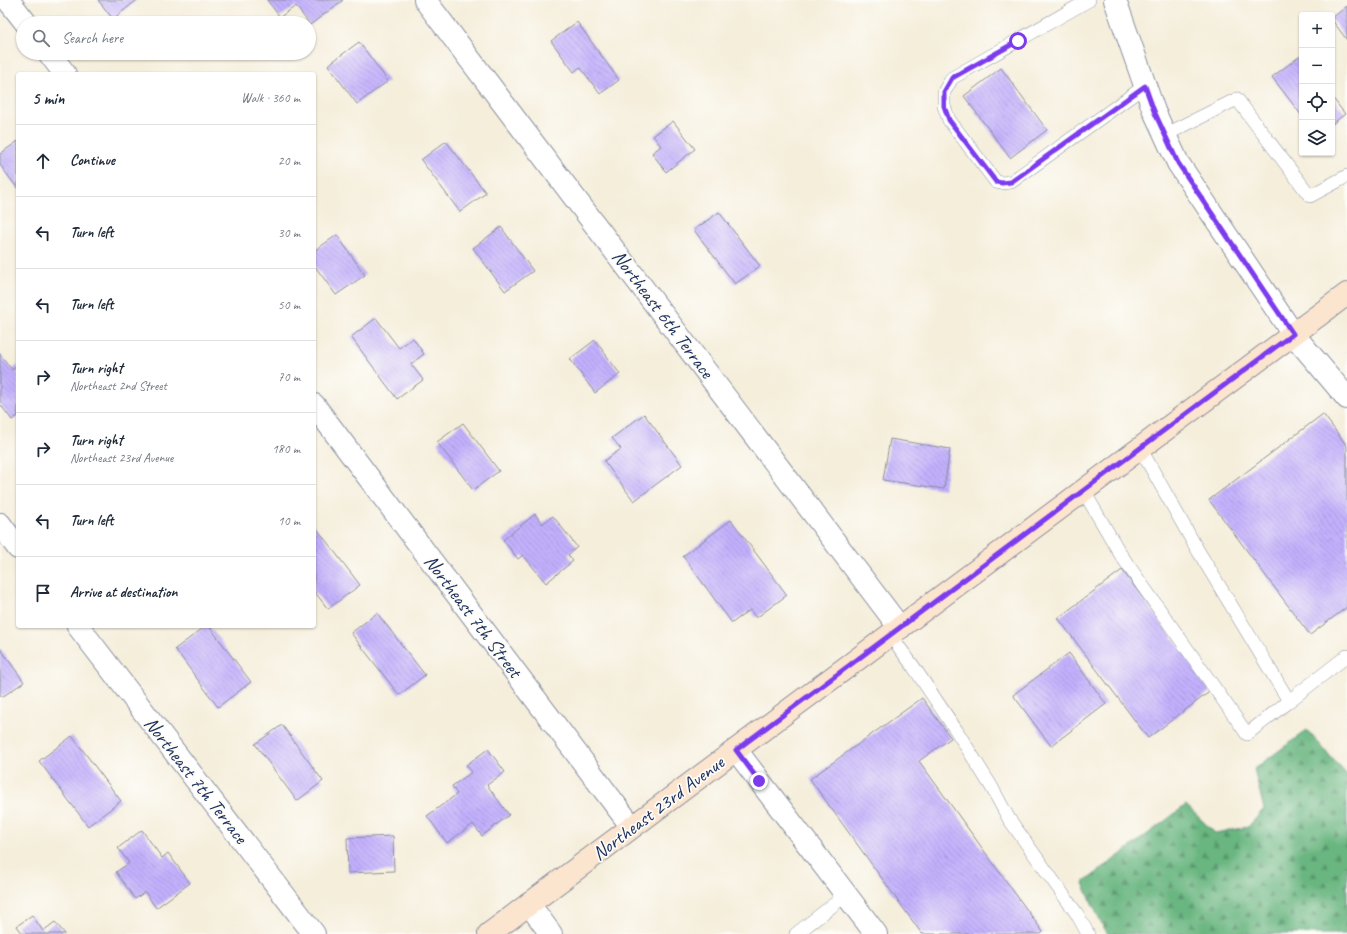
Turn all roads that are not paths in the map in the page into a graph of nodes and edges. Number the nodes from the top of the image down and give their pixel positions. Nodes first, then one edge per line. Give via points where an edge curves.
1 (8, 0) edge
2 (425, 0) edge
3 (1089, 0) edge
4 (1116, 0) edge
5 (21, 16) edge
6 (54, 60) edge
7 (63, 72) edge
8 (1145, 86) junction
9 (1165, 135) junction
10 (1347, 176) edge
11 (1347, 294) edge
12 (1293, 334) junction
13 (1347, 398) edge
14 (316, 408) edge
15 (1140, 448) junction
16 (1083, 490) junction
17 (0, 524) edge
18 (16, 545) edge
19 (80, 628) edge
20 (895, 632) junction
21 (1347, 656) edge
22 (1289, 701) junction
23 (736, 750) junction
24 (632, 827) junction
25 (846, 895) junction
26 (529, 904) junction
27 (314, 934) edge
28 (489, 934) edge
29 (551, 934) edge
30 (796, 934) edge
31 (876, 934) edge
32 (1088, 934) edge

1 - 5 street
2 - 20 street, Northeast 6th Terrace
3 - 8 lane via 952,78 944,92 944,106 949,120 996,182 1011,182
4 - 8 street
6 - 7 street
8 - 9 street
9 - 10 lane via 1237,99 1310,196
9 - 12 street via 1178,163
11 - 12 main road, Northeast 23rd Avenue
12 - 13 street
12 - 15 main road, Northeast 23rd Avenue
14 - 24 street, Northeast 7th Street
15 - 16 main road, Northeast 23rd Avenue
15 - 22 lane via 1201,556
16 - 20 main road, Northeast 23rd Avenue
16 - 22 lane via 1121,555 1247,734
17 - 18 street
19 - 27 street, Northeast 7th Terrace
20 - 23 main road, Northeast 23rd Avenue
20 - 32 lane via 913,666 956,730 1009,819 1077,914
21 - 22 lane
23 - 24 main road, Northeast 23rd Avenue
23 - 25 street
24 - 26 main road, Northeast 23rd Avenue
25 - 30 lane
25 - 31 street
26 - 28 main road, Northeast 23rd Avenue
26 - 29 street

